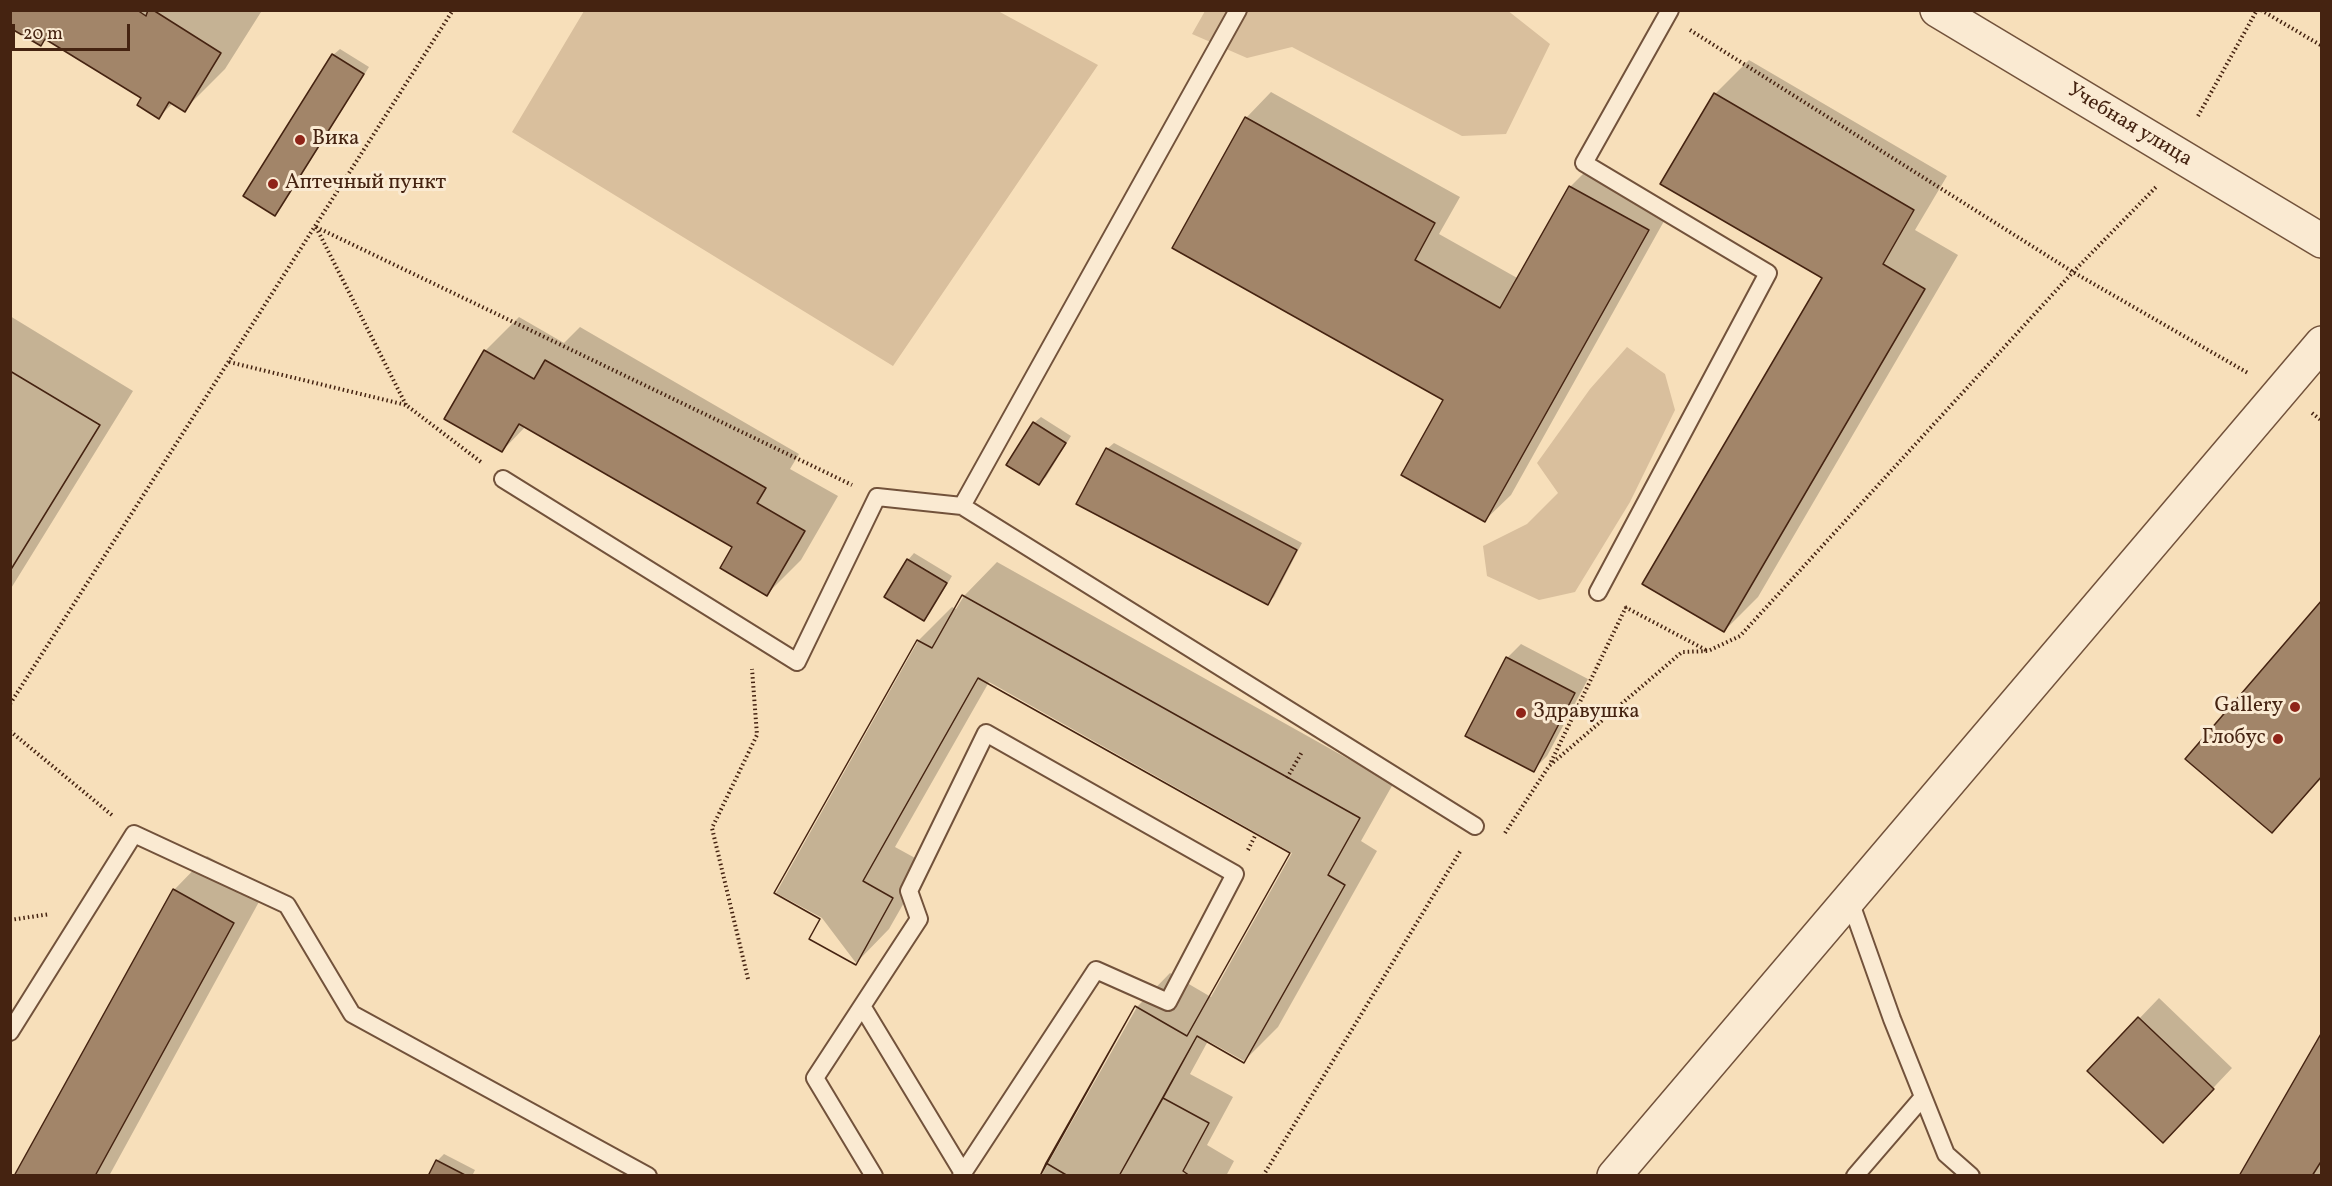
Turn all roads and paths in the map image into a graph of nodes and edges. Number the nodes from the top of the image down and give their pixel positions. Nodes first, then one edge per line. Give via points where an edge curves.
1 (453, 10) edge
2 (1238, 10) edge
3 (1937, 10) edge
4 (2259, 10) edge
5 (1668, 13) edge
6 (2322, 46) edge
7 (2198, 116) dead end
8 (2157, 186) dead end
9 (315, 226) junction
10 (2322, 241) edge
11 (2073, 272) junction
12 (2322, 343) edge
13 (229, 362) junction
14 (2252, 375) dead end
15 (406, 405) junction
16 (2308, 411) dead end
17 (2322, 421) edge
18 (503, 479) joint
19 (877, 497) junction
20 (962, 506) junction
21 (1598, 592) joint
22 (1626, 608) junction
23 (749, 632) junction
24 (1708, 651) junction
25 (10, 704) edge
26 (10, 731) edge
27 (1549, 766) junction
28 (1475, 826) junction
29 (134, 834) junction
30 (1849, 898) junction
31 (748, 979) dead end
32 (862, 1006) junction
33 (10, 1032) edge
34 (1923, 1097) junction
35 (962, 1174) edge
36 (648, 1176) edge
37 (874, 1176) edge
38 (1263, 1176) edge
39 (1614, 1176) edge
40 (1855, 1176) edge
41 (1971, 1176) edge

1 - 9 path
2 - 20 lane
3 - 10 street, Учебная улица
4 - 6 path
4 - 7 path
5 - 11 path
5 - 21 lane via 1584,163 1768,273
8 - 11 path
9 - 13 path
9 - 15 path
9 - 19 path
11 - 14 path
11 - 24 path via 1740,636
12 - 30 street
13 - 15 path
13 - 25 path
15 - 18 path
16 - 17 path
18 - 23 lane
19 - 20 lane
19 - 23 lane via 797,662
20 - 28 lane
21 - 22 path
22 - 24 path
22 - 27 path
23 - 31 path via 757,735 712,828
24 - 27 path via 1682,652
26 - 29 path
27 - 28 path via 1504,833
28 - 38 path
29 - 33 lane
29 - 36 lane via 287,905 352,1014
30 - 34 lane
30 - 39 street
32 - 35 lane
32 - 35 lane via 919,920 909,891 986,733 1235,874 1168,1002 1096,970
32 - 37 lane via 815,1078
34 - 40 lane
34 - 41 lane via 1946,1154

